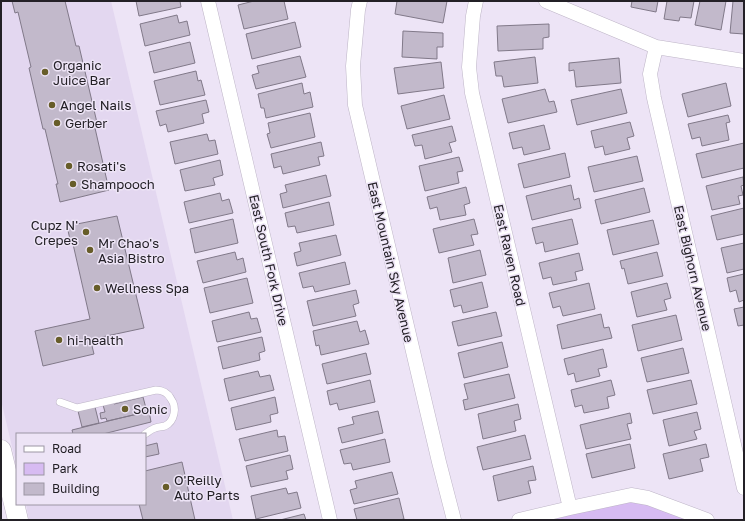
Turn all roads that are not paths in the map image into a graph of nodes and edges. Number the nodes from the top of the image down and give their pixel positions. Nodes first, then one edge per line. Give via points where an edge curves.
1 (208, 1) edge
2 (360, 1) edge
3 (476, 1) edge
4 (546, 1) edge
5 (656, 47) junction
6 (744, 61) edge
7 (60, 402) dead end
8 (146, 433) edge
9 (1, 450) edge
10 (744, 488) edge
11 (570, 508) junction
12 (18, 520) edge
13 (330, 520) edge
14 (454, 520) edge
15 (519, 520) edge
16 (707, 520) edge

1 - 13 street, East South Fork Drive
2 - 14 street, East Mountain Sky Avenue via 353,66 355,105
3 - 11 street, East Raven Road via 469,67 472,93
4 - 5 street
5 - 6 street
5 - 10 street, East Bighorn Avenue via 650,74 654,98
7 - 8 lane via 78,408 160,390 172,400 174,414 165,426
9 - 12 main road
11 - 15 street
11 - 16 street via 631,495 648,498

